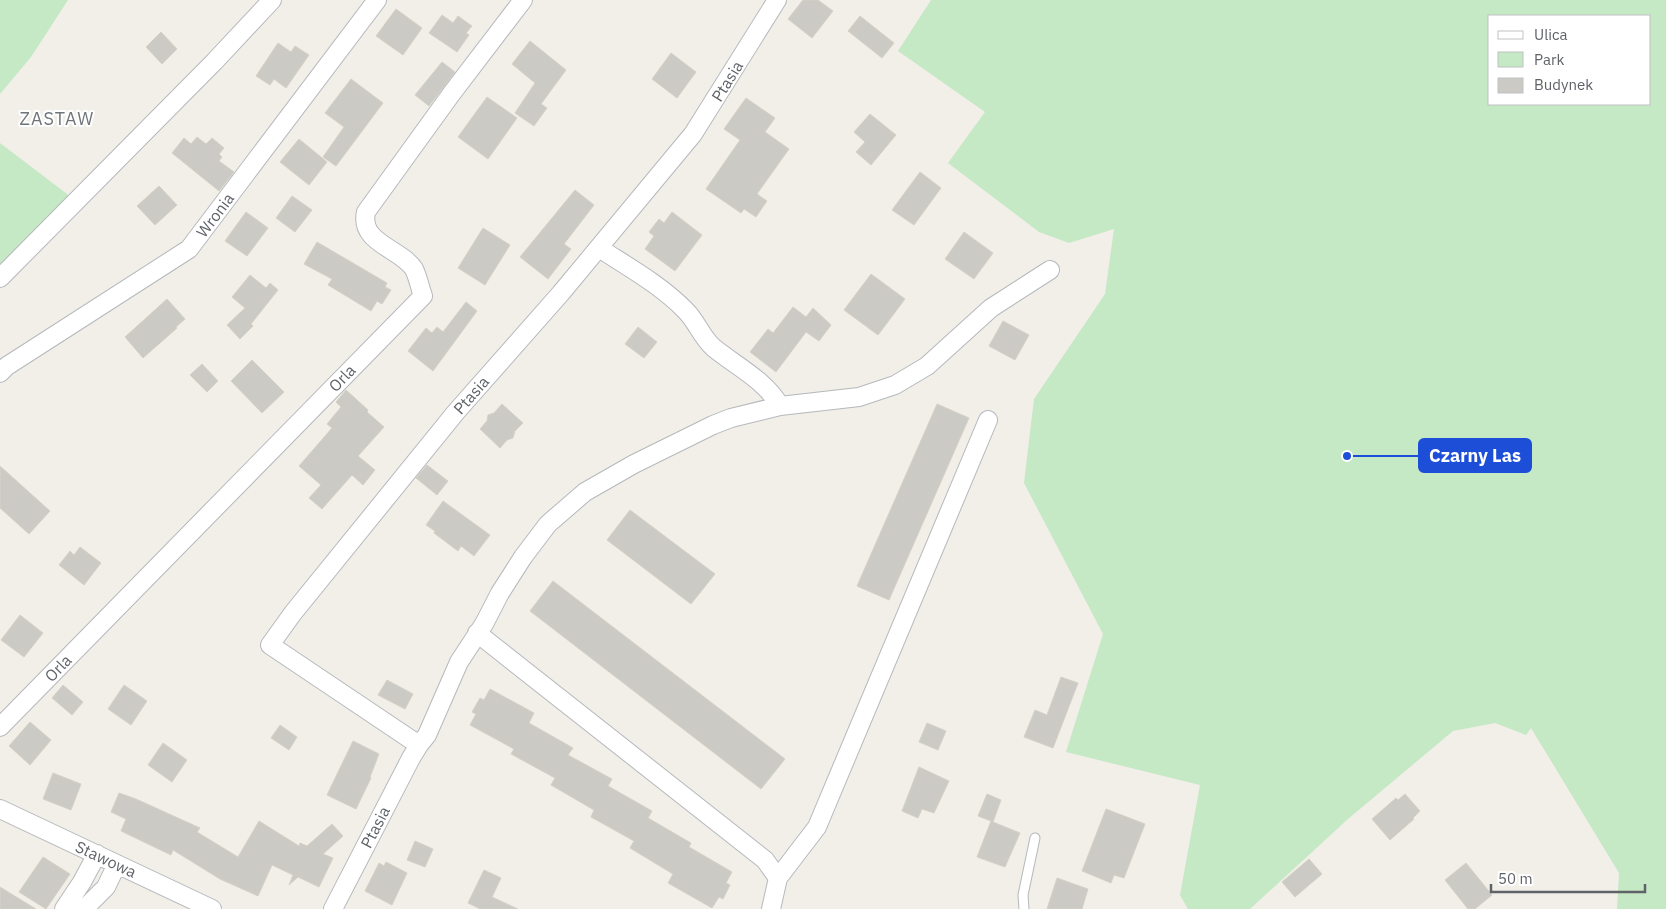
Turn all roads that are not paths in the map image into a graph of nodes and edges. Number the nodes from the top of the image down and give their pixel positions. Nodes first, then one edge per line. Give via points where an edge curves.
1 (272, 0) edge
2 (377, 0) edge
3 (523, 0) edge
4 (777, 0) edge
5 (599, 248) junction
6 (1050, 270) dead end
7 (0, 278) edge
8 (0, 373) edge
9 (780, 406) junction
10 (988, 420) dead end
11 (477, 633) junction
12 (0, 727) edge
13 (419, 746) junction
14 (0, 809) edge
15 (1035, 838) dead end
16 (97, 854) junction
17 (117, 864) junction
18 (778, 878) junction
19 (64, 909) edge
20 (84, 909) edge
21 (212, 909) edge
22 (333, 909) edge
23 (771, 909) edge
24 (1024, 909) edge

1 - 7 street
2 - 8 street, Wronia via 189,249
3 - 12 street, Orla via 366,212 367,231 414,270 423,296
4 - 5 street, Ptasia via 693,134
5 - 9 street via 685,309 712,346 763,385
5 - 13 street, Ptasia via 456,412 270,644
6 - 9 street, Ptasia via 991,308 927,366 895,386 840,400
9 - 11 street, Ptasia via 713,425 585,492 548,524 514,571
10 - 18 street via 817,827
11 - 13 street, Ptasia via 458,662 427,735
11 - 18 street via 765,860
13 - 22 street, Ptasia
14 - 16 street, Stawowa
15 - 24 lane via 1023,895
16 - 17 street, Stawowa
16 - 19 street
17 - 20 street via 106,887
17 - 21 street, Stawowa
18 - 23 street

